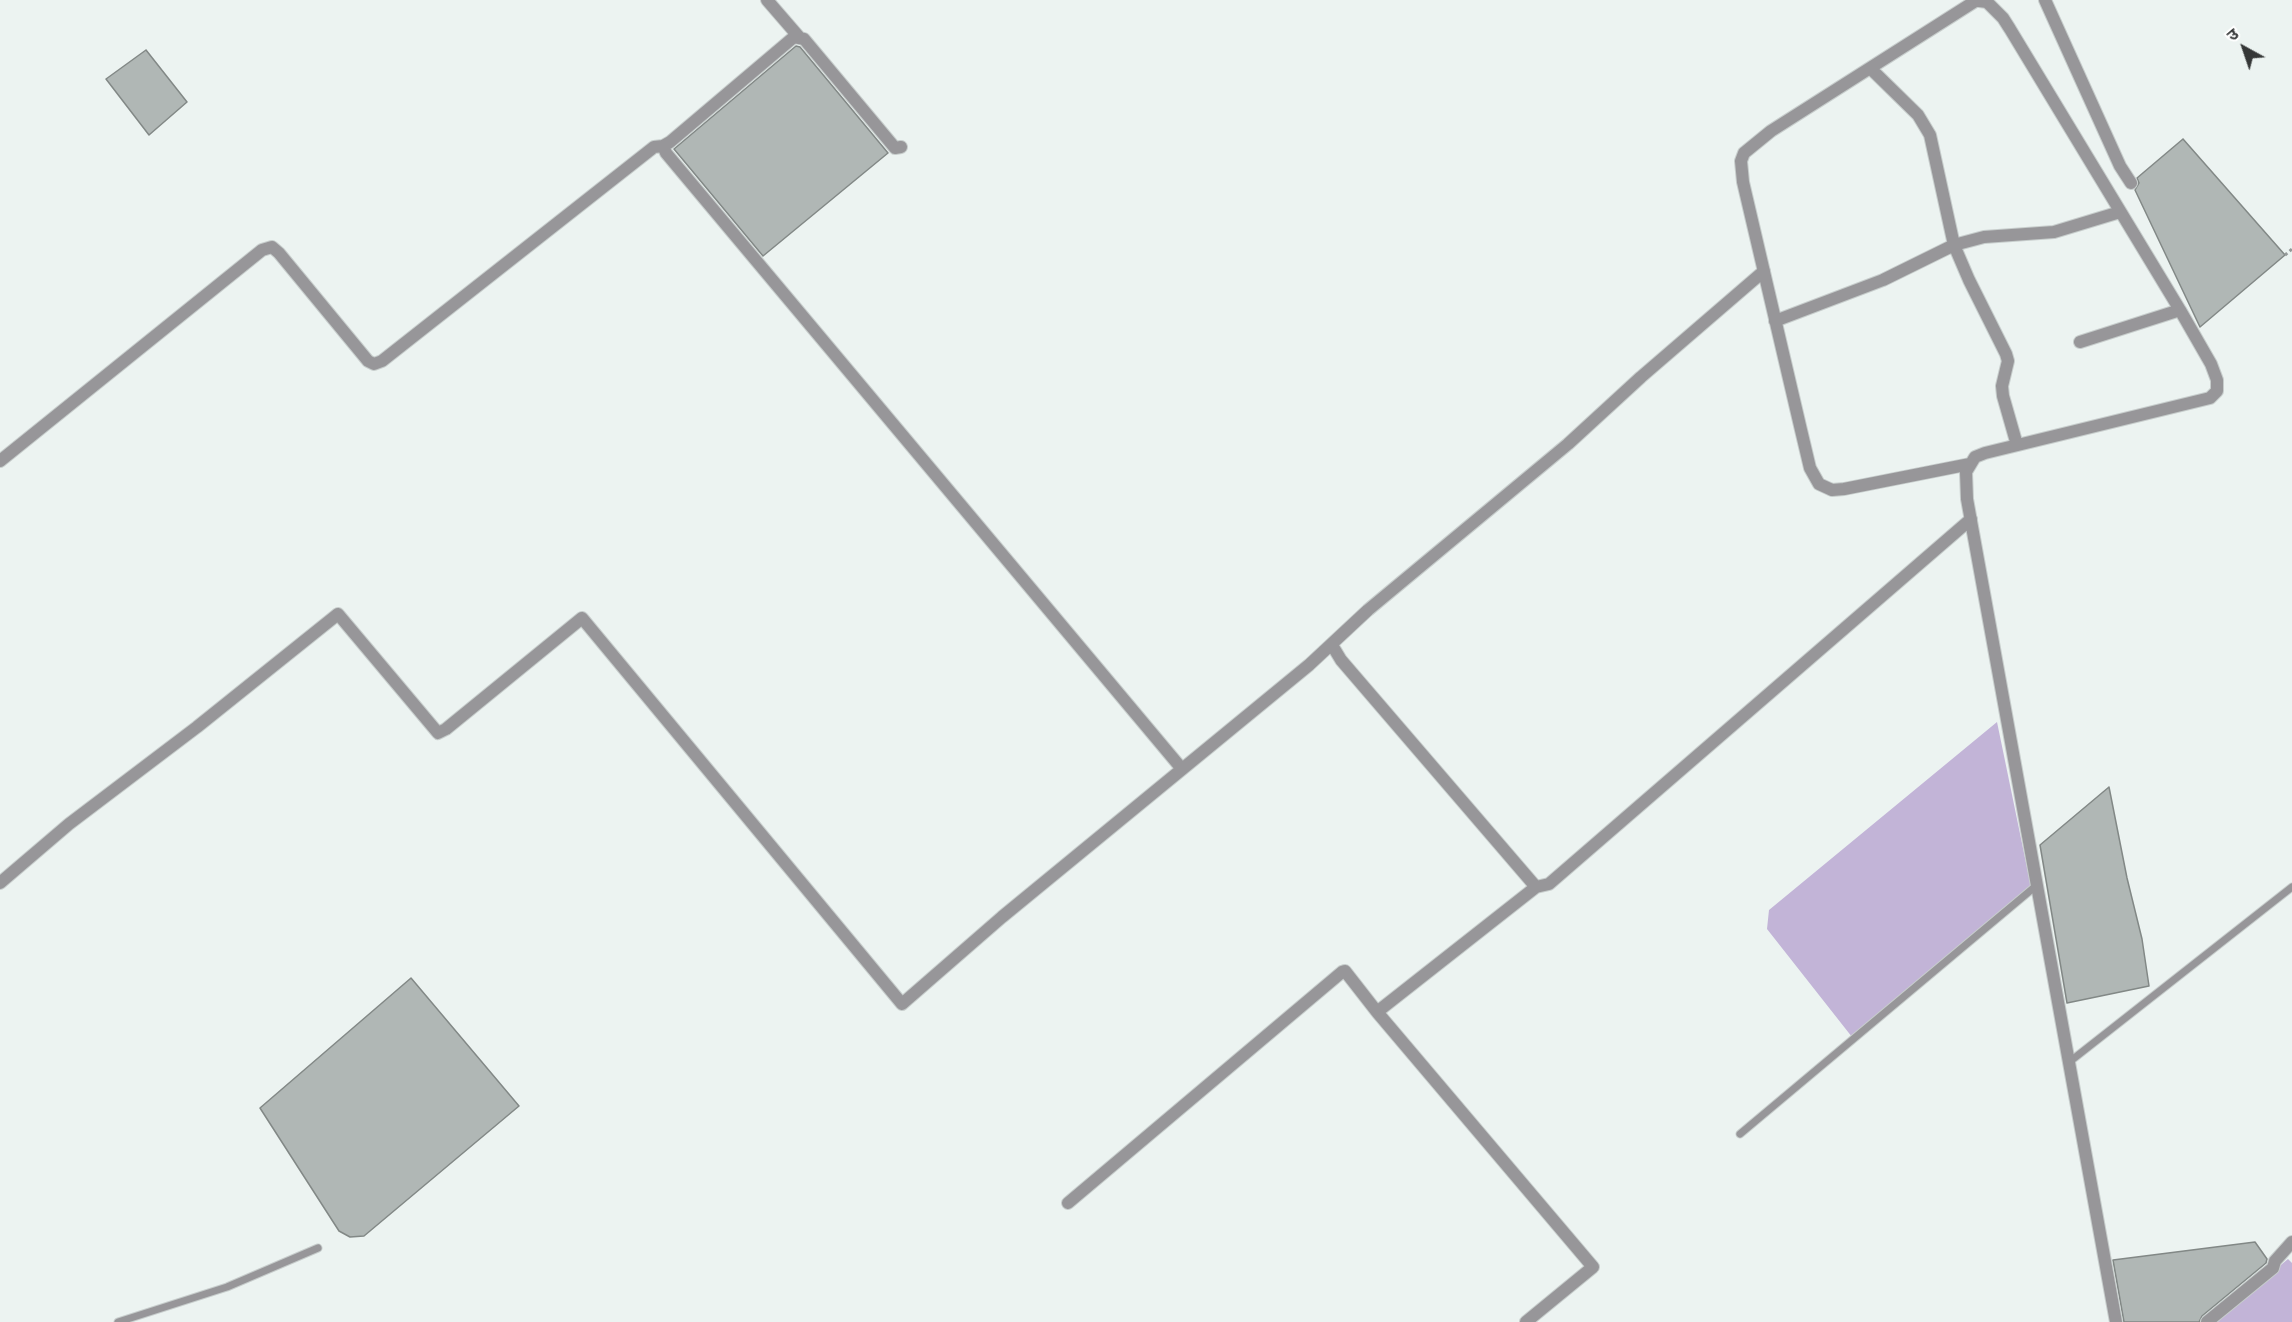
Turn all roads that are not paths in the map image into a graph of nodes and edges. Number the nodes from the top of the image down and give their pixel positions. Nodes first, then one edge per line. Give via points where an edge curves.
1 (767, 0) edge
2 (1972, 0) edge
3 (1977, 0) edge
4 (2045, 0) edge
5 (799, 37) junction
6 (1870, 68) junction
7 (663, 147) junction
8 (901, 147) dead end
9 (2131, 183) dead end
10 (2120, 212) junction
11 (1954, 245) junction
12 (1764, 271) junction
13 (2180, 310) junction
14 (1775, 321) junction
15 (2080, 342) dead end
16 (2017, 445) junction
17 (0, 462) edge
18 (1970, 464) junction
19 (1971, 519) junction
20 (1332, 645) junction
21 (1182, 769) junction
22 (0, 883) edge
23 (2037, 885) junction
24 (1536, 887) junction
25 (2292, 887) edge
26 (1377, 1012) junction
27 (2068, 1064) junction
28 (1740, 1134) dead end
29 (1068, 1203) dead end
30 (2292, 1242) edge
31 (318, 1248) dead end
32 (118, 1322) edge
33 (1526, 1322) edge
34 (2116, 1322) edge
35 (2207, 1322) edge

1 - 5 street
2 - 3 street
3 - 6 street
3 - 10 street via 1987,2 2003,18
4 - 9 street
5 - 7 street via 794,37
5 - 8 street via 895,148
6 - 11 street via 1918,116 1930,135
6 - 12 street via 1771,131 1744,153 1741,170
7 - 17 street via 654,147 399,349 374,364 279,253 272,248 262,250
7 - 21 street
10 - 11 street via 2054,232 1984,237
10 - 13 street
11 - 14 street via 1882,280
11 - 16 street via 2006,354 2003,396
12 - 14 street
12 - 20 street
13 - 15 street
13 - 16 street via 2211,364 2217,380 2214,395
14 - 18 street via 1810,468 1819,484 1832,490 1844,489
16 - 18 street via 1975,457
18 - 19 street via 1966,481
19 - 23 street
19 - 24 street via 1549,884
20 - 21 street
20 - 24 street
21 - 22 street via 902,1004 582,618 438,733 338,614 69,824
23 - 27 street
23 - 28 lane
24 - 26 street
25 - 27 lane
26 - 29 street via 1342,972
26 - 33 street via 1593,1267
27 - 34 street
30 - 35 street via 2273,1268
31 - 32 lane via 227,1287

